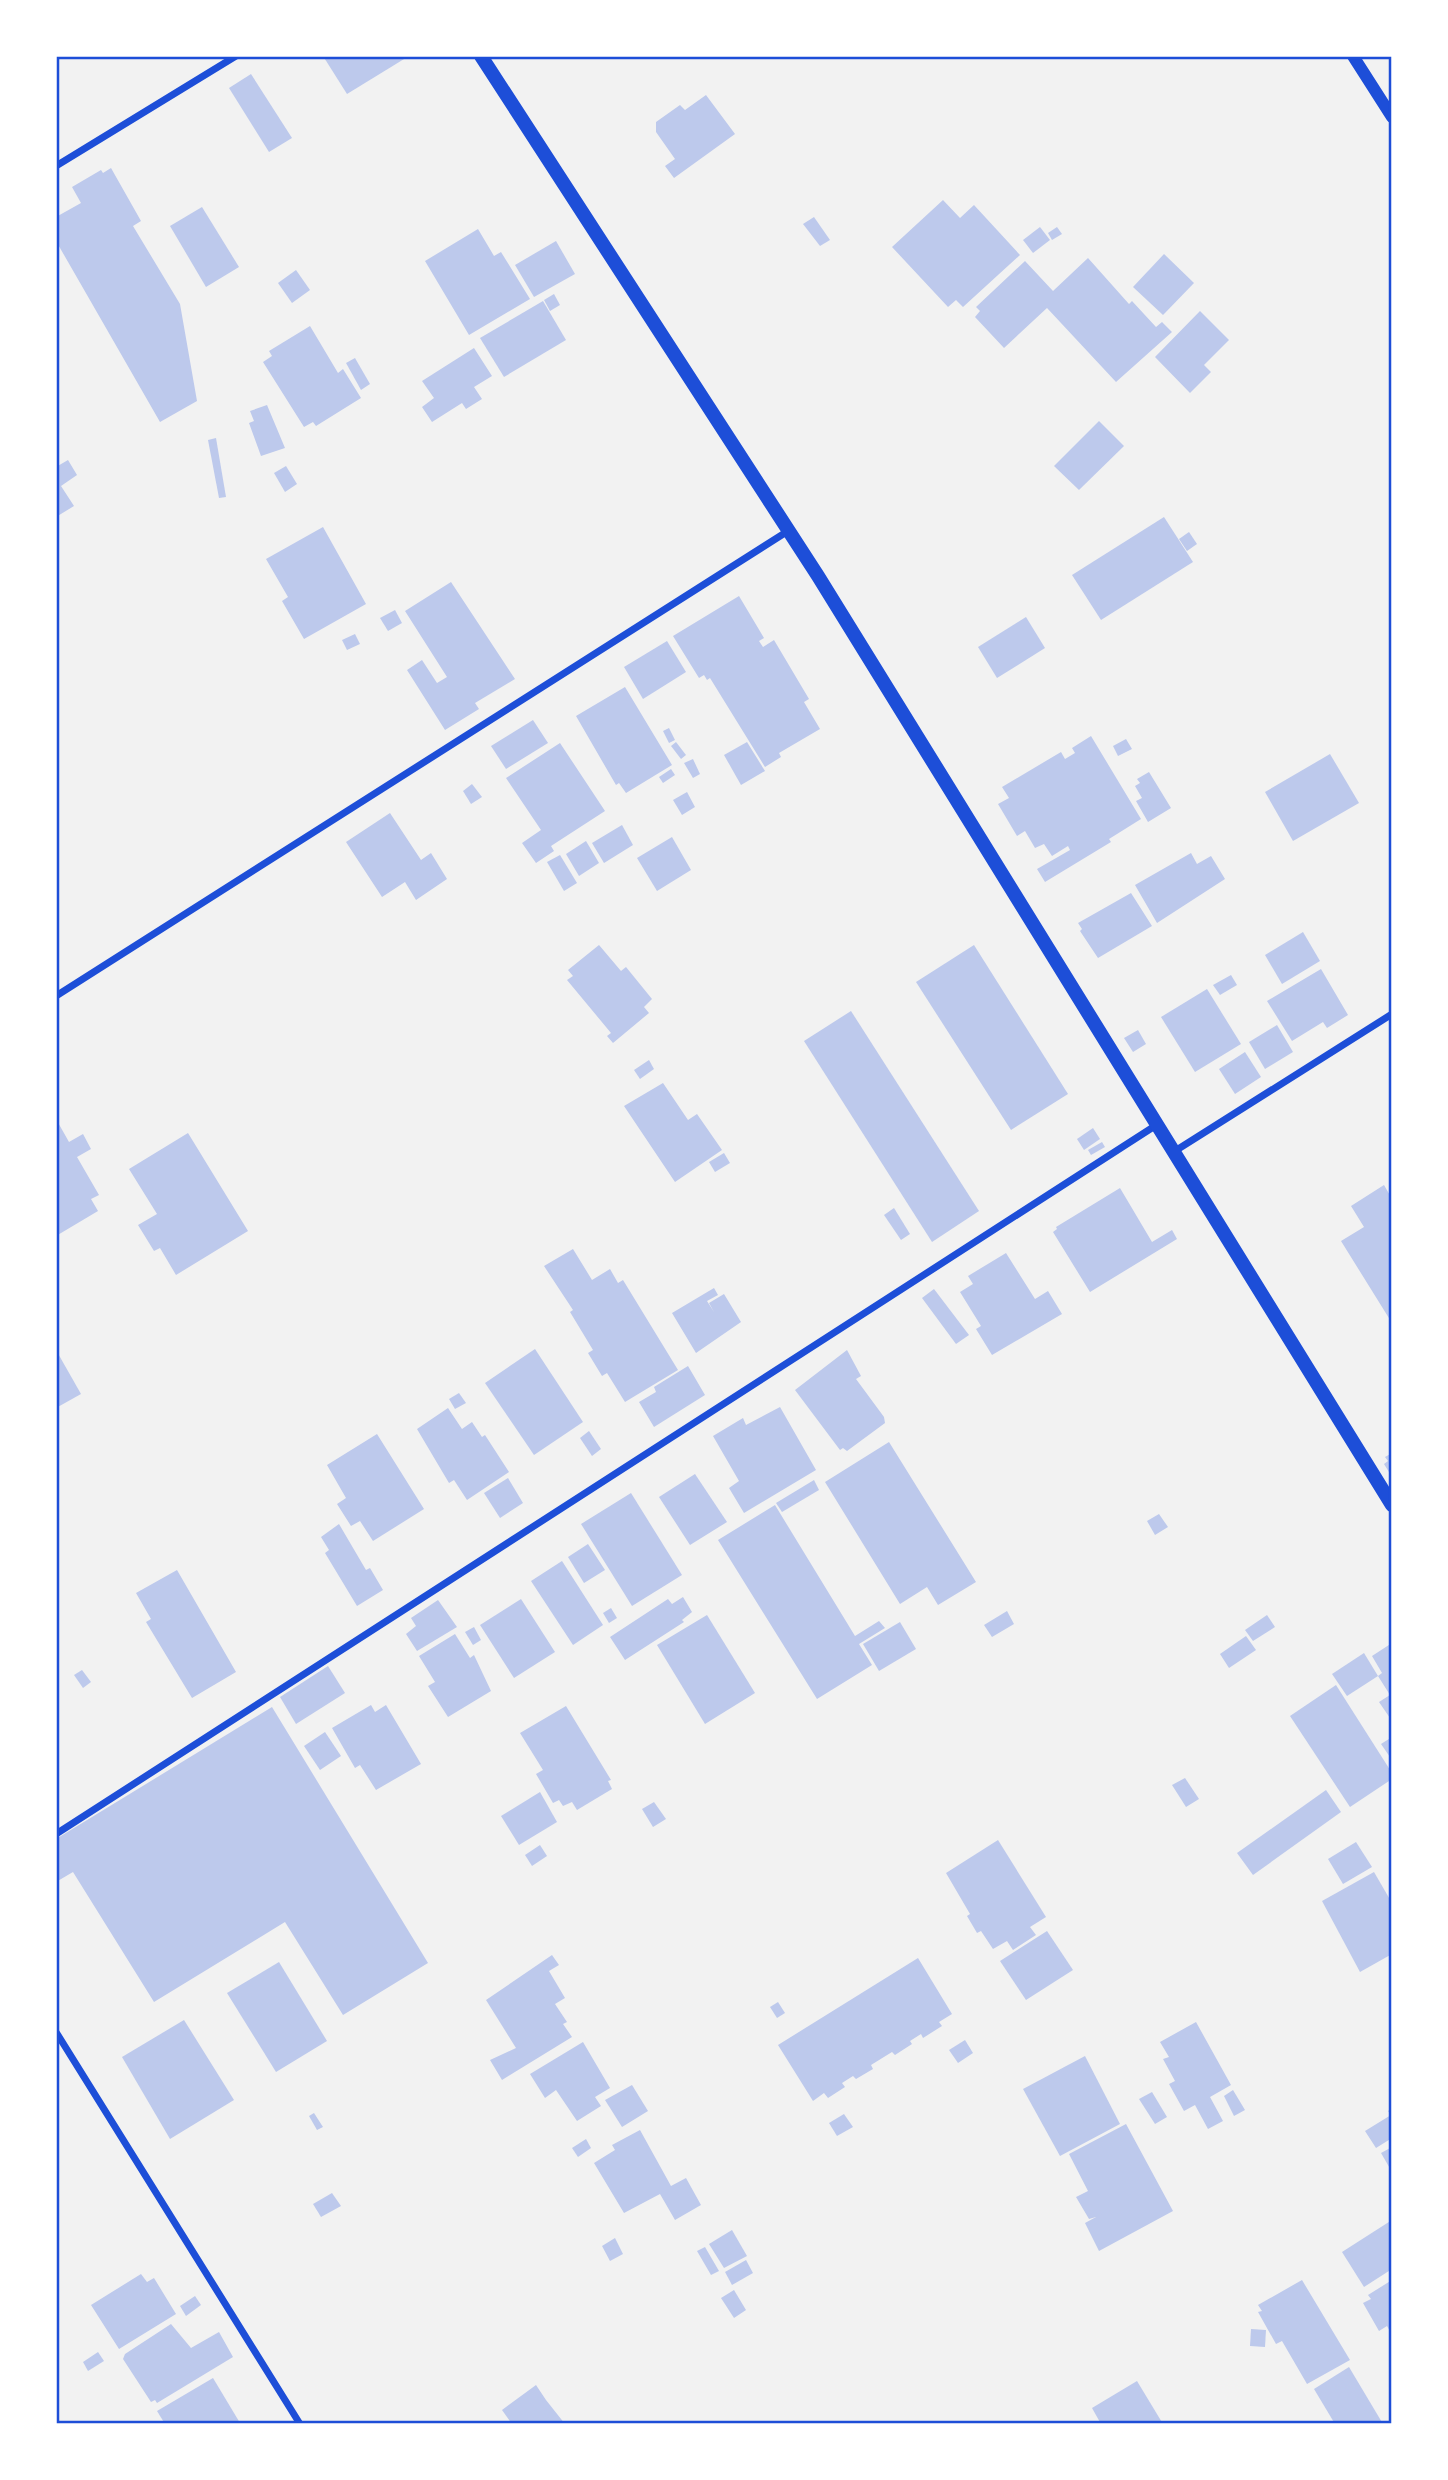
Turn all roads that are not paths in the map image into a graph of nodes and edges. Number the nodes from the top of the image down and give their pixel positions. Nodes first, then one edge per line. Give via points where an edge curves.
1 (236, 56) edge
2 (481, 56) edge
3 (1353, 56) edge
4 (1392, 117) edge
5 (56, 166) edge
6 (788, 531) junction
7 (56, 996) edge
8 (1392, 1013) edge
9 (1158, 1124) junction
10 (1175, 1151) junction
11 (1392, 1505) edge
12 (56, 1835) edge
13 (56, 2032) edge
14 (300, 2424) edge

1 - 5 street
2 - 6 main road
3 - 4 street
6 - 7 street
6 - 9 main road
8 - 10 street
9 - 10 main road
9 - 12 street
10 - 11 main road
13 - 14 street

